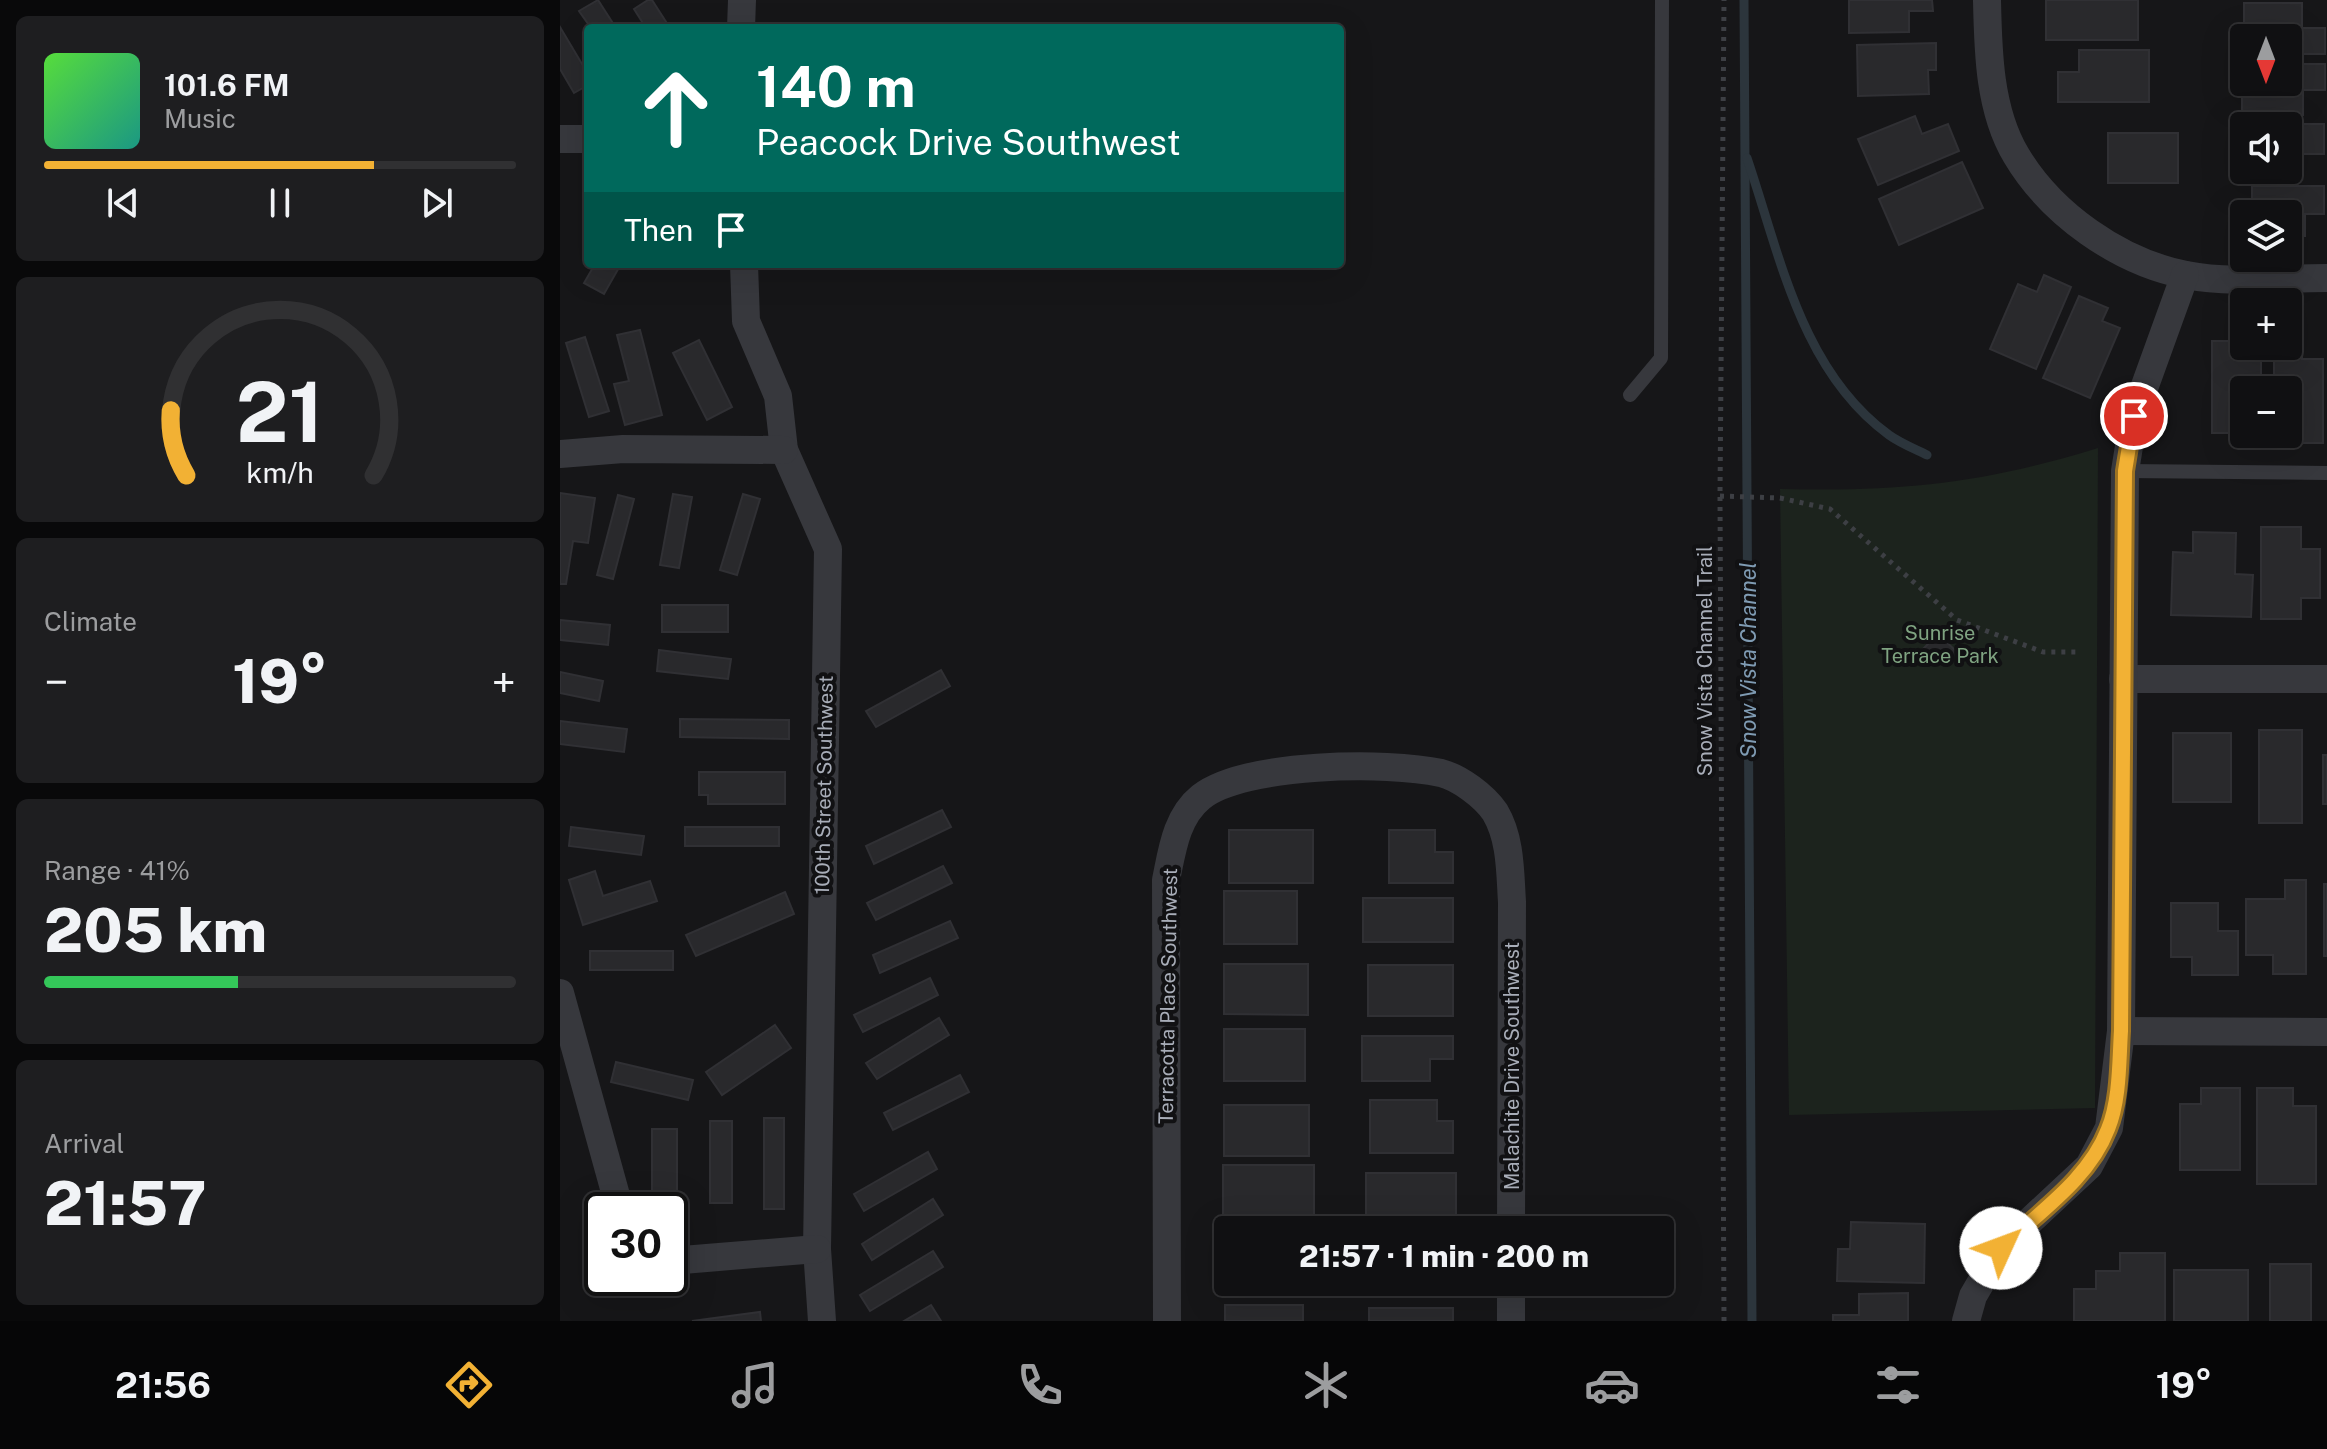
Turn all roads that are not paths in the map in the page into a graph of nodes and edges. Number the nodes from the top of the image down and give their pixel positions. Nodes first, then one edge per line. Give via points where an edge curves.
1 (742, 0) edge
2 (1662, 0) edge
3 (1987, 0) edge
4 (741, 24) edge
5 (560, 139) edge
6 (584, 139) edge
7 (744, 268) edge
8 (2185, 275) junction
9 (2327, 278) edge
10 (1630, 395) dead end
11 (784, 450) junction
12 (560, 454) edge
13 (2125, 471) junction
14 (2327, 473) edge
15 (2123, 679) junction
16 (2327, 679) edge
17 (1512, 902) joint
18 (560, 993) edge
19 (2121, 1031) junction
20 (2327, 1032) edge
21 (615, 1192) edge
22 (1511, 1216) edge
23 (817, 1249) junction
24 (688, 1260) edge
25 (1511, 1296) edge
26 (822, 1321) edge
27 (1167, 1321) edge
28 (1511, 1321) edge
29 (1966, 1321) edge

1 - 4 street
2 - 10 lane via 1661,358
3 - 8 street via 1995,98 2015,154 2064,214 2122,253
5 - 6 street
7 - 11 street, 100th Street Southwest via 746,321 778,396
8 - 9 street
8 - 13 street via 2134,416
11 - 12 street
11 - 23 street, 100th Street Southwest via 828,549
13 - 14 lane
13 - 15 street
15 - 16 street
15 - 19 street
17 - 22 street, Malachite Drive Southwest
17 - 27 street, Terracotta Place Southwest via 1508,848 1494,812 1470,788 1443,774 1406,769 1274,770 1233,779 1200,798 1176,832 1166,880
18 - 21 street
19 - 20 street
19 - 29 street via 2109,1128 2089,1166 2001,1248 1973,1296
23 - 24 street
23 - 26 street, 100th Street Southwest
25 - 28 street

